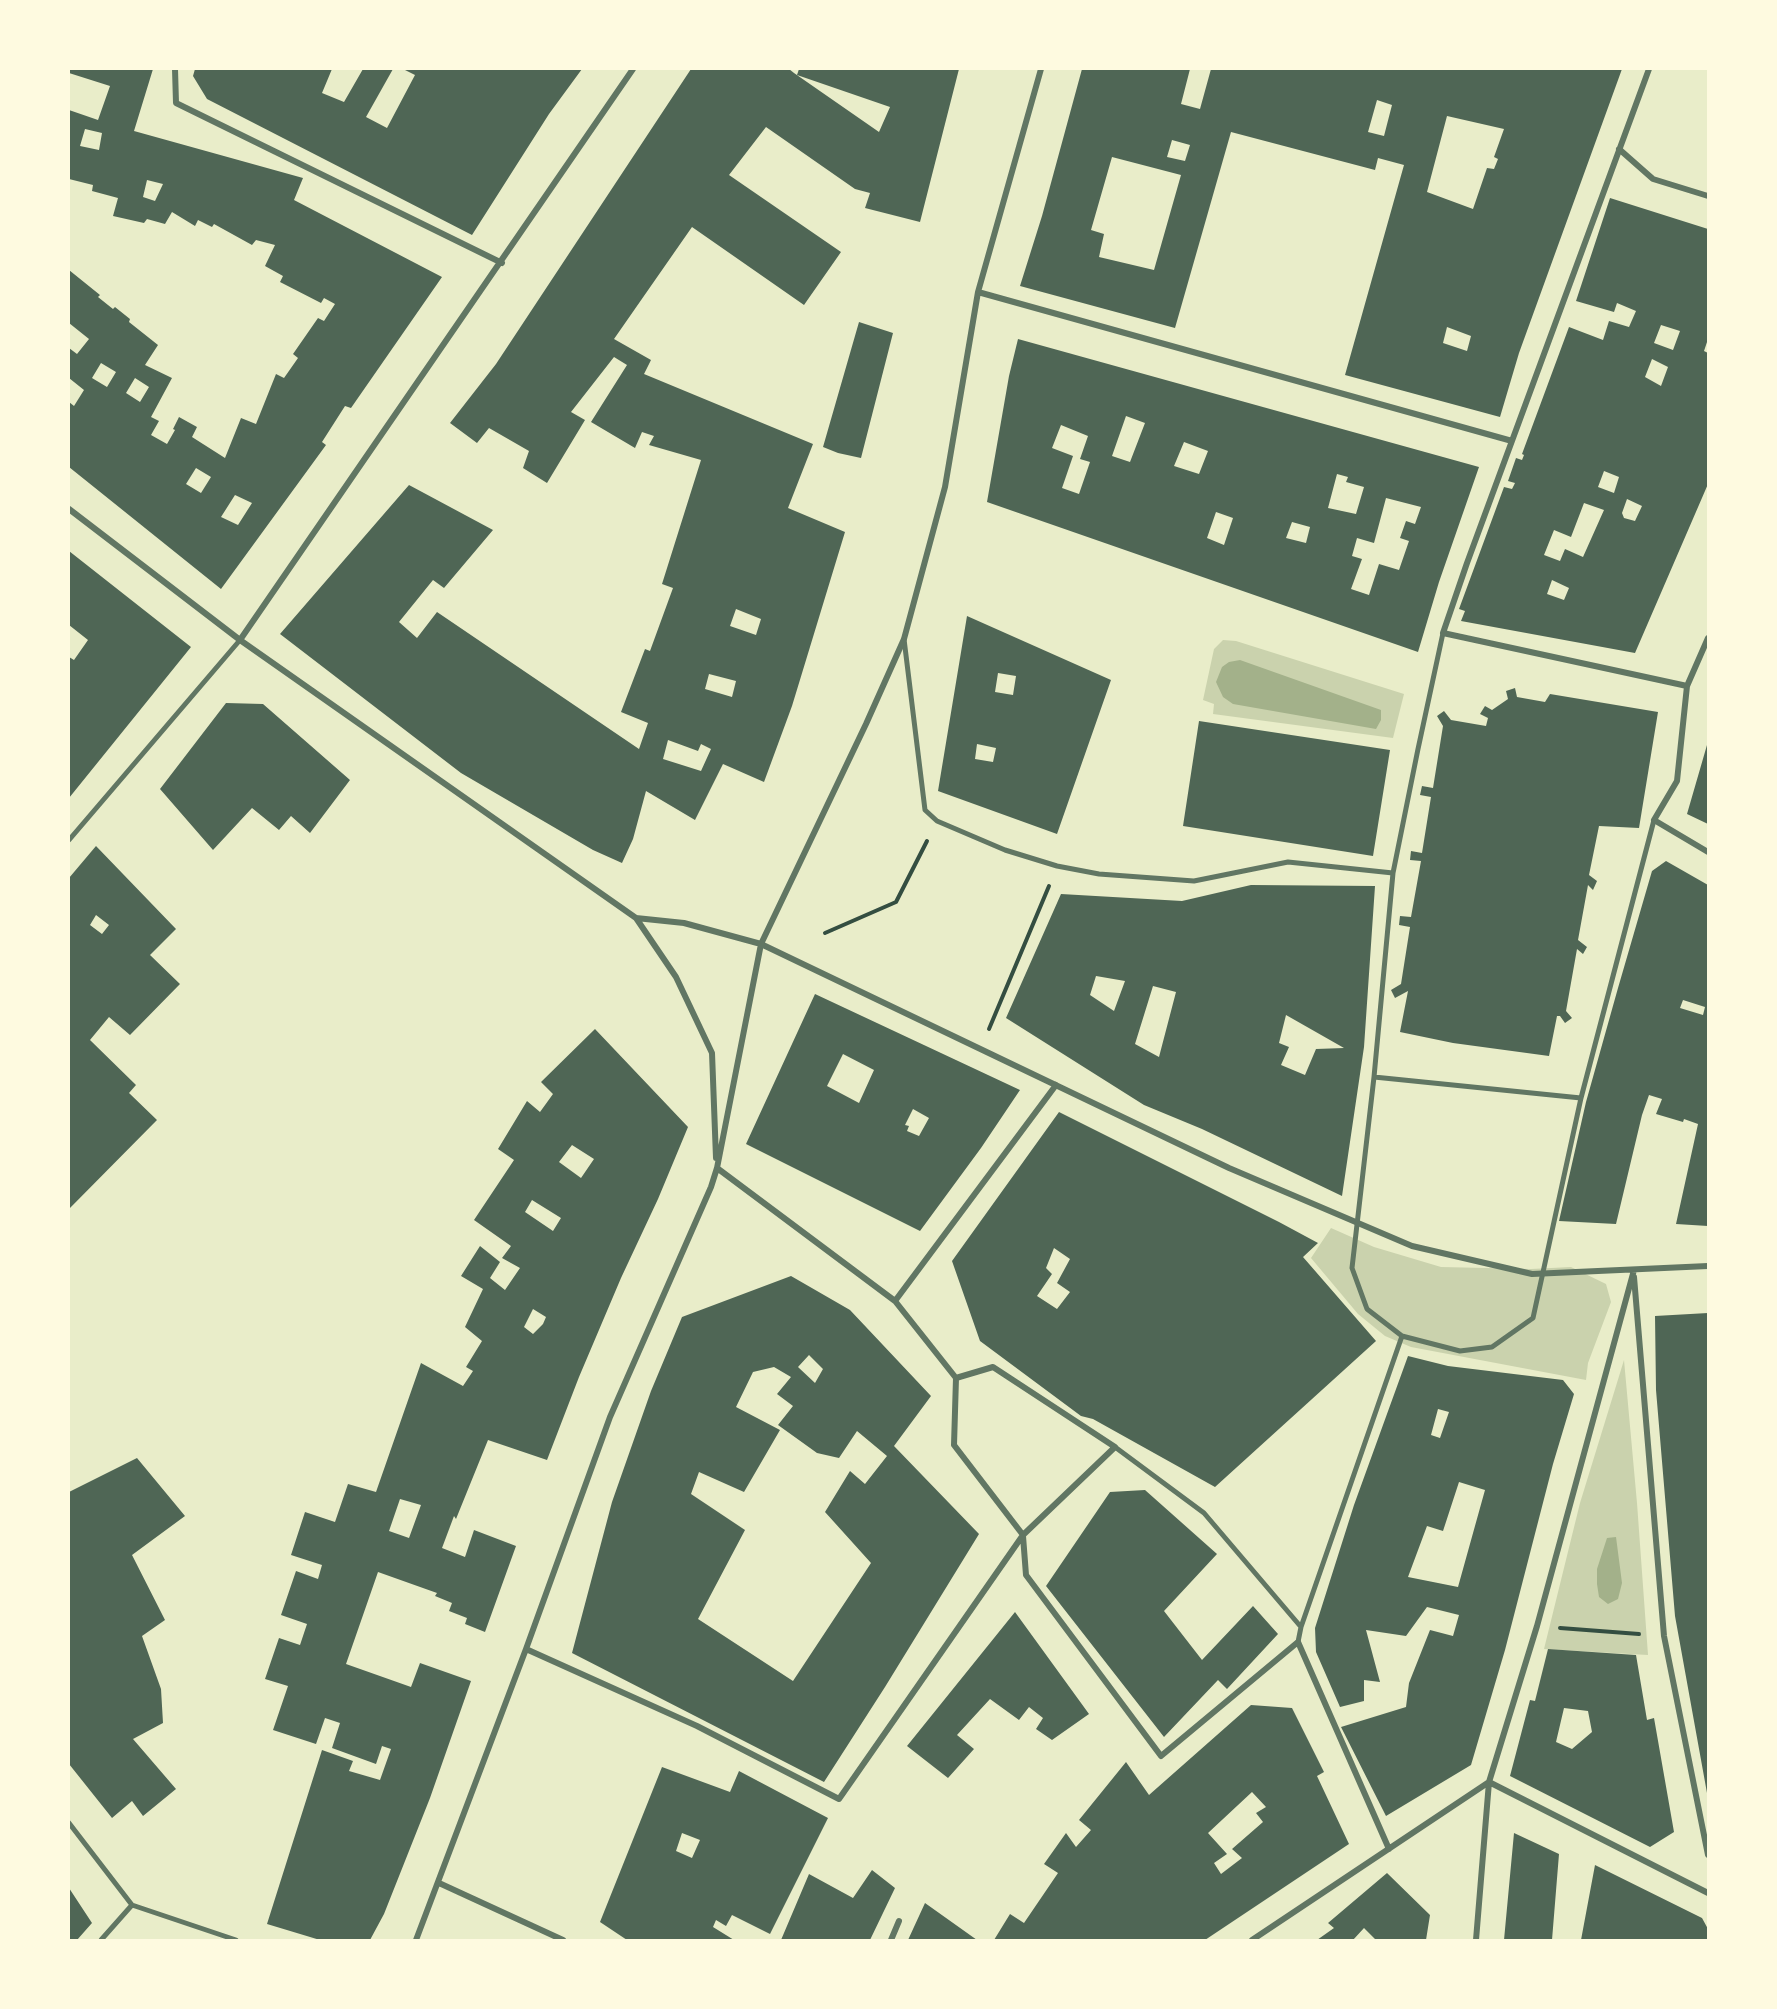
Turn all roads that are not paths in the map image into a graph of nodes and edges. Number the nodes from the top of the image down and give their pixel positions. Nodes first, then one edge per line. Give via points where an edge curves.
1 (176, 69) edge
2 (633, 69) edge
3 (1041, 69) edge
4 (1649, 69) edge
5 (1619, 149) junction
6 (1708, 196) edge
7 (502, 263) junction
8 (978, 292) junction
9 (1512, 441) junction
10 (69, 509) edge
11 (1443, 633) junction
12 (1708, 638) edge
13 (904, 639) junction
14 (240, 640) junction
15 (1687, 686) junction
16 (1654, 820) junction
17 (69, 840) edge
18 (1708, 852) edge
19 (1393, 873) junction
20 (636, 918) junction
21 (761, 944) junction
22 (1374, 1077) junction
23 (1056, 1085) junction
24 (1581, 1098) junction
25 (717, 1168) junction
26 (1358, 1223) junction
27 (1708, 1266) edge
28 (1634, 1270) junction
29 (1543, 1274) junction
30 (895, 1301) junction
31 (1402, 1336) junction
32 (956, 1378) junction
33 (1115, 1447) junction
34 (1023, 1535) junction
35 (1301, 1627) junction
36 (1298, 1642) junction
37 (526, 1649) junction
38 (1489, 1782) junction
39 (69, 1823) edge
40 (1389, 1849) junction
41 (1708, 1855) edge
42 (440, 1883) junction
43 (1708, 1893) edge
44 (132, 1905) junction
45 (899, 1921) dead end
46 (101, 1940) edge
47 (236, 1940) edge
48 (416, 1940) edge
49 (563, 1940) edge
50 (891, 1940) edge
51 (1252, 1940) edge
52 (1476, 1940) edge

1 - 7 street via 176,103
2 - 7 street
3 - 8 street
4 - 5 street
5 - 6 street via 1653,179
5 - 9 street
7 - 14 street
8 - 9 street
8 - 13 street via 945,487
9 - 11 street
10 - 14 street
11 - 15 street
11 - 19 street
12 - 15 street
13 - 19 street via 925,810 937,821 1005,850 1099,874 1194,881 1288,862
13 - 21 street
14 - 17 street
14 - 20 street
15 - 16 street via 1677,781
16 - 18 street
16 - 24 street
19 - 22 street
20 - 21 street via 684,923
20 - 25 street via 676,977 712,1053
21 - 23 street
21 - 25 street
22 - 24 street
22 - 26 street
23 - 26 street via 1229,1168
23 - 30 street
24 - 29 street
25 - 30 street
25 - 37 street via 610,1417
26 - 29 street via 1412,1246
26 - 31 street via 1352,1268 1367,1310
27 - 28 street
28 - 29 street
28 - 38 street via 1537,1626
28 - 41 street via 1664,1636
29 - 31 street via 1533,1318 1492,1347 1460,1351
30 - 32 street
31 - 35 street
32 - 33 street via 993,1367
32 - 34 street via 954,1445
33 - 34 street
33 - 35 street via 1204,1514
34 - 36 street via 1026,1575 1161,1756
34 - 37 street via 838,1799 697,1726
35 - 36 street
36 - 40 street
37 - 42 street
38 - 40 street
38 - 43 street
38 - 52 street
39 - 44 street
40 - 51 street
42 - 48 street
42 - 49 street
44 - 46 street
44 - 47 street
45 - 50 street

